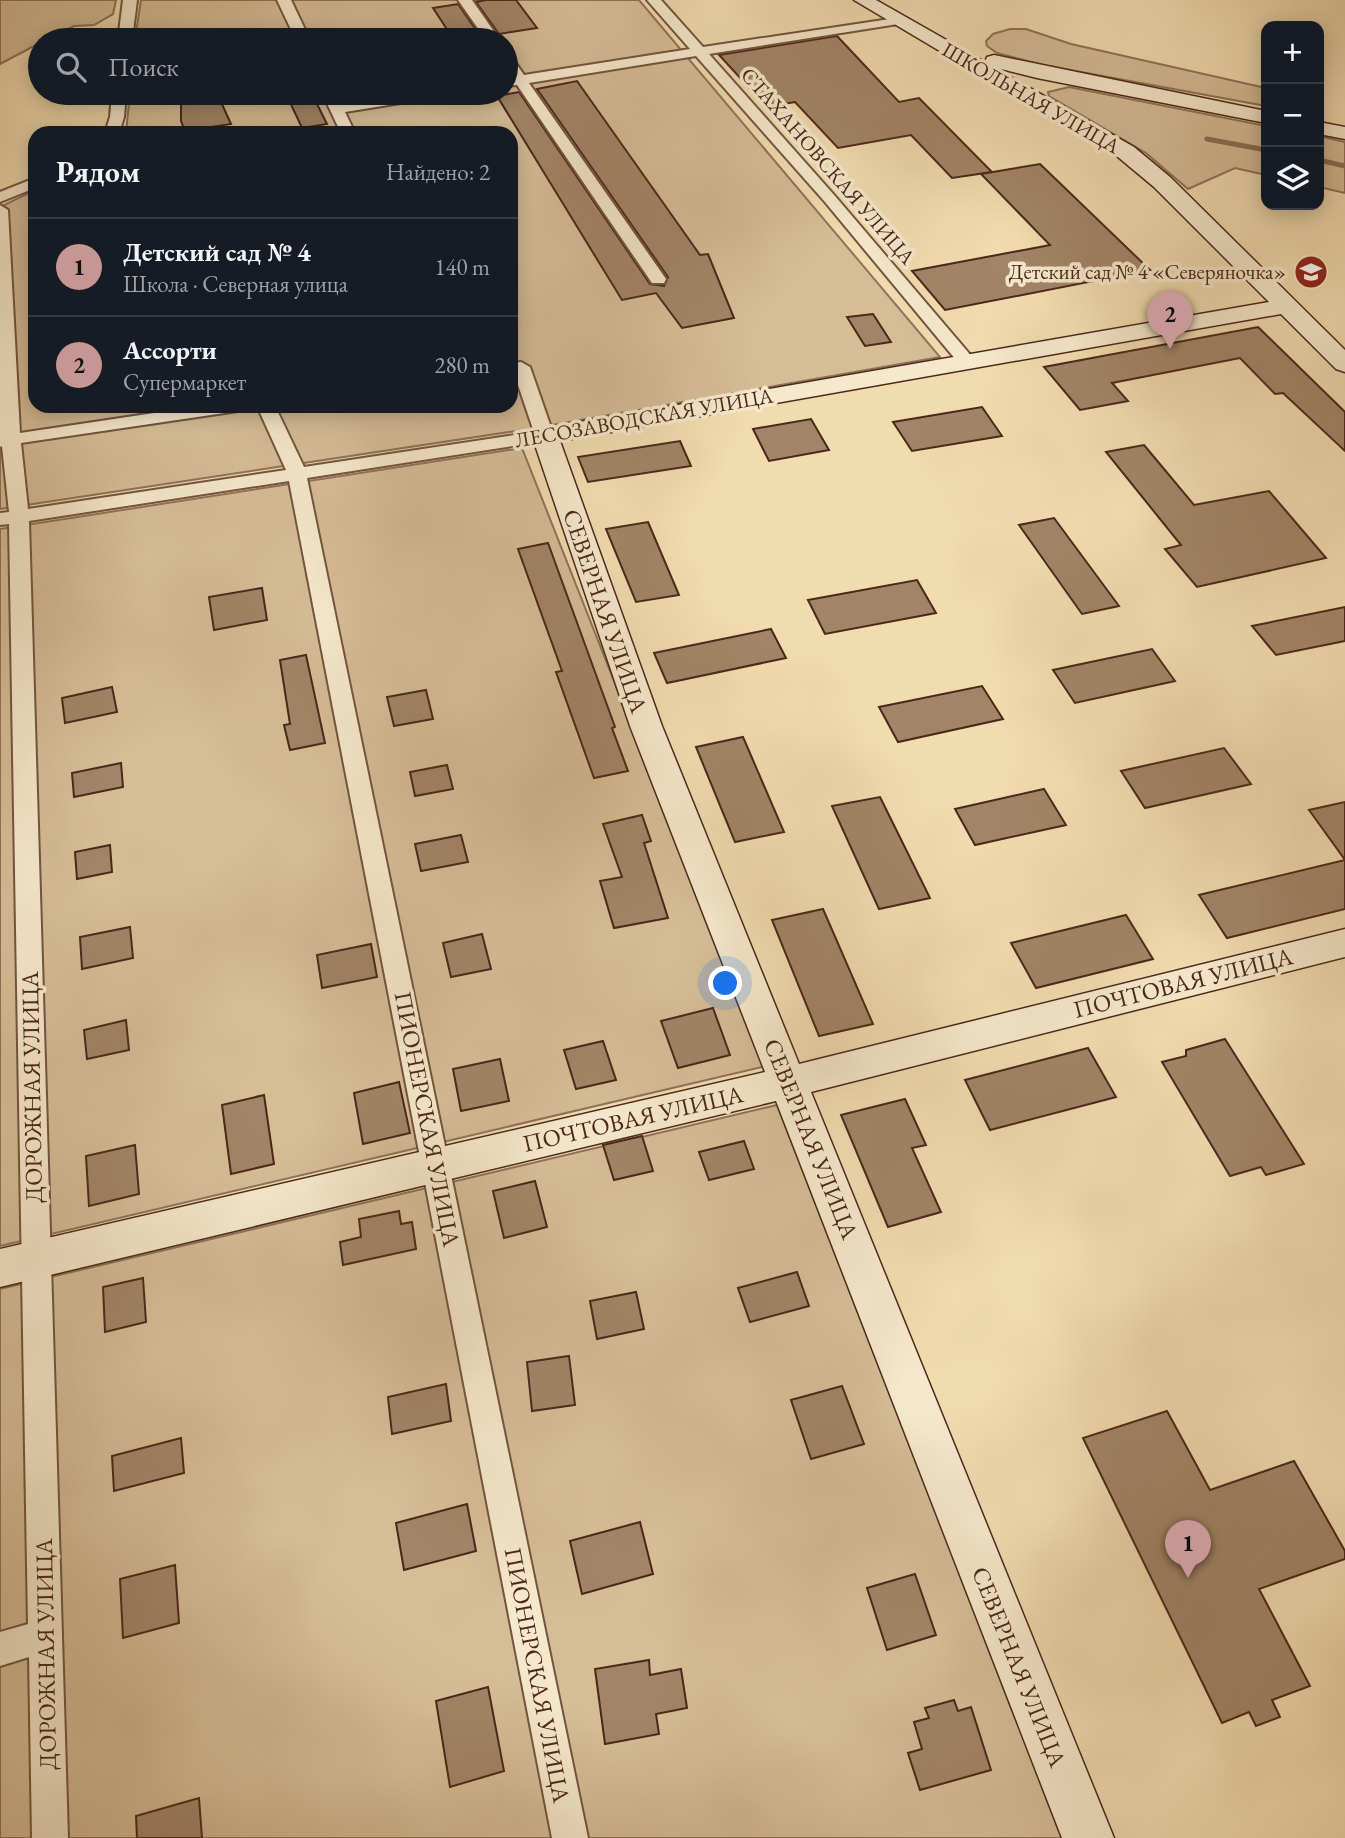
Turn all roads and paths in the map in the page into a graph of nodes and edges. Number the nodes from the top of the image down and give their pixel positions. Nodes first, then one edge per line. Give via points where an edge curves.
1 (130, 0) edge
2 (284, 0) edge
3 (465, 0) edge
4 (654, 0) edge
5 (863, 0) edge
6 (898, 20) junction
7 (126, 28) edge
8 (297, 28) edge
9 (484, 28) edge
10 (928, 37) junction
11 (700, 51) junction
12 (518, 80) edge
13 (518, 88) edge
14 (118, 105) edge
15 (335, 105) edge
16 (362, 105) edge
17 (337, 109) junction
18 (1261, 116) edge
19 (114, 126) edge
20 (345, 126) edge
21 (1324, 129) edge
22 (1345, 133) edge
23 (28, 186) edge
24 (0, 197) edge
25 (0, 210) edge
26 (658, 279) dead end
27 (1287, 306) junction
28 (967, 362) junction
29 (1345, 364) edge
30 (518, 367) edge
31 (190, 413) edge
32 (269, 413) edge
33 (545, 436) junction
34 (5, 440) edge
35 (297, 473) junction
36 (9, 518) edge
37 (1345, 943) edge
38 (789, 1082) junction
39 (437, 1165) junction
40 (18, 1264) edge
41 (45, 1636) junction
42 (0, 1649) edge
43 (50, 1838) edge
44 (569, 1838) edge
45 (1088, 1838) edge

1 - 7 street
2 - 8 street
3 - 9 street
4 - 11 street, СТАХАНОВСКАЯ УЛИЦА
5 - 6 street
6 - 10 street
6 - 11 street
10 - 18 street via 1037,72
10 - 27 street, ШКОЛЬНАЯ УЛИЦА via 1126,152
11 - 12 street
11 - 28 street, СТАХАНОВСКАЯ УЛИЦА
13 - 26 street
14 - 19 street
15 - 17 street
16 - 17 street
17 - 20 street
21 - 22 street
23 - 24 street
25 - 34 street, ДОРОЖНАЯ УЛИЦА
27 - 28 street, ЛЕСОЗАВОДСКАЯ УЛИЦА
27 - 29 street, ШКОЛЬНАЯ УЛИЦА
28 - 33 street, ЛЕСОЗАВОДСКАЯ УЛИЦА
30 - 33 street
31 - 34 street
32 - 35 street, ПИОНЕРСКАЯ УЛИЦА
33 - 35 street, ЛЕСОЗАВОДСКАЯ УЛИЦА
33 - 38 street, СЕВЕРНАЯ УЛИЦА via 646,726
34 - 36 street, ДОРОЖНАЯ УЛИЦА
35 - 36 street, ЛЕСОЗАВОДСКАЯ УЛИЦА
35 - 39 street, ПИОНЕРСКАЯ УЛИЦА
36 - 40 street, ДОРОЖНАЯ УЛИЦА
37 - 38 street, ПОЧТОВАЯ УЛИЦА
38 - 39 street, ПОЧТОВАЯ УЛИЦА
38 - 45 street, СЕВЕРНАЯ УЛИЦА
39 - 40 street, ПОЧТОВАЯ УЛИЦА
39 - 44 street, ПИОНЕРСКАЯ УЛИЦА
40 - 41 street, ДОРОЖНАЯ УЛИЦА
41 - 42 street
41 - 43 street, ДОРОЖНАЯ УЛИЦА

